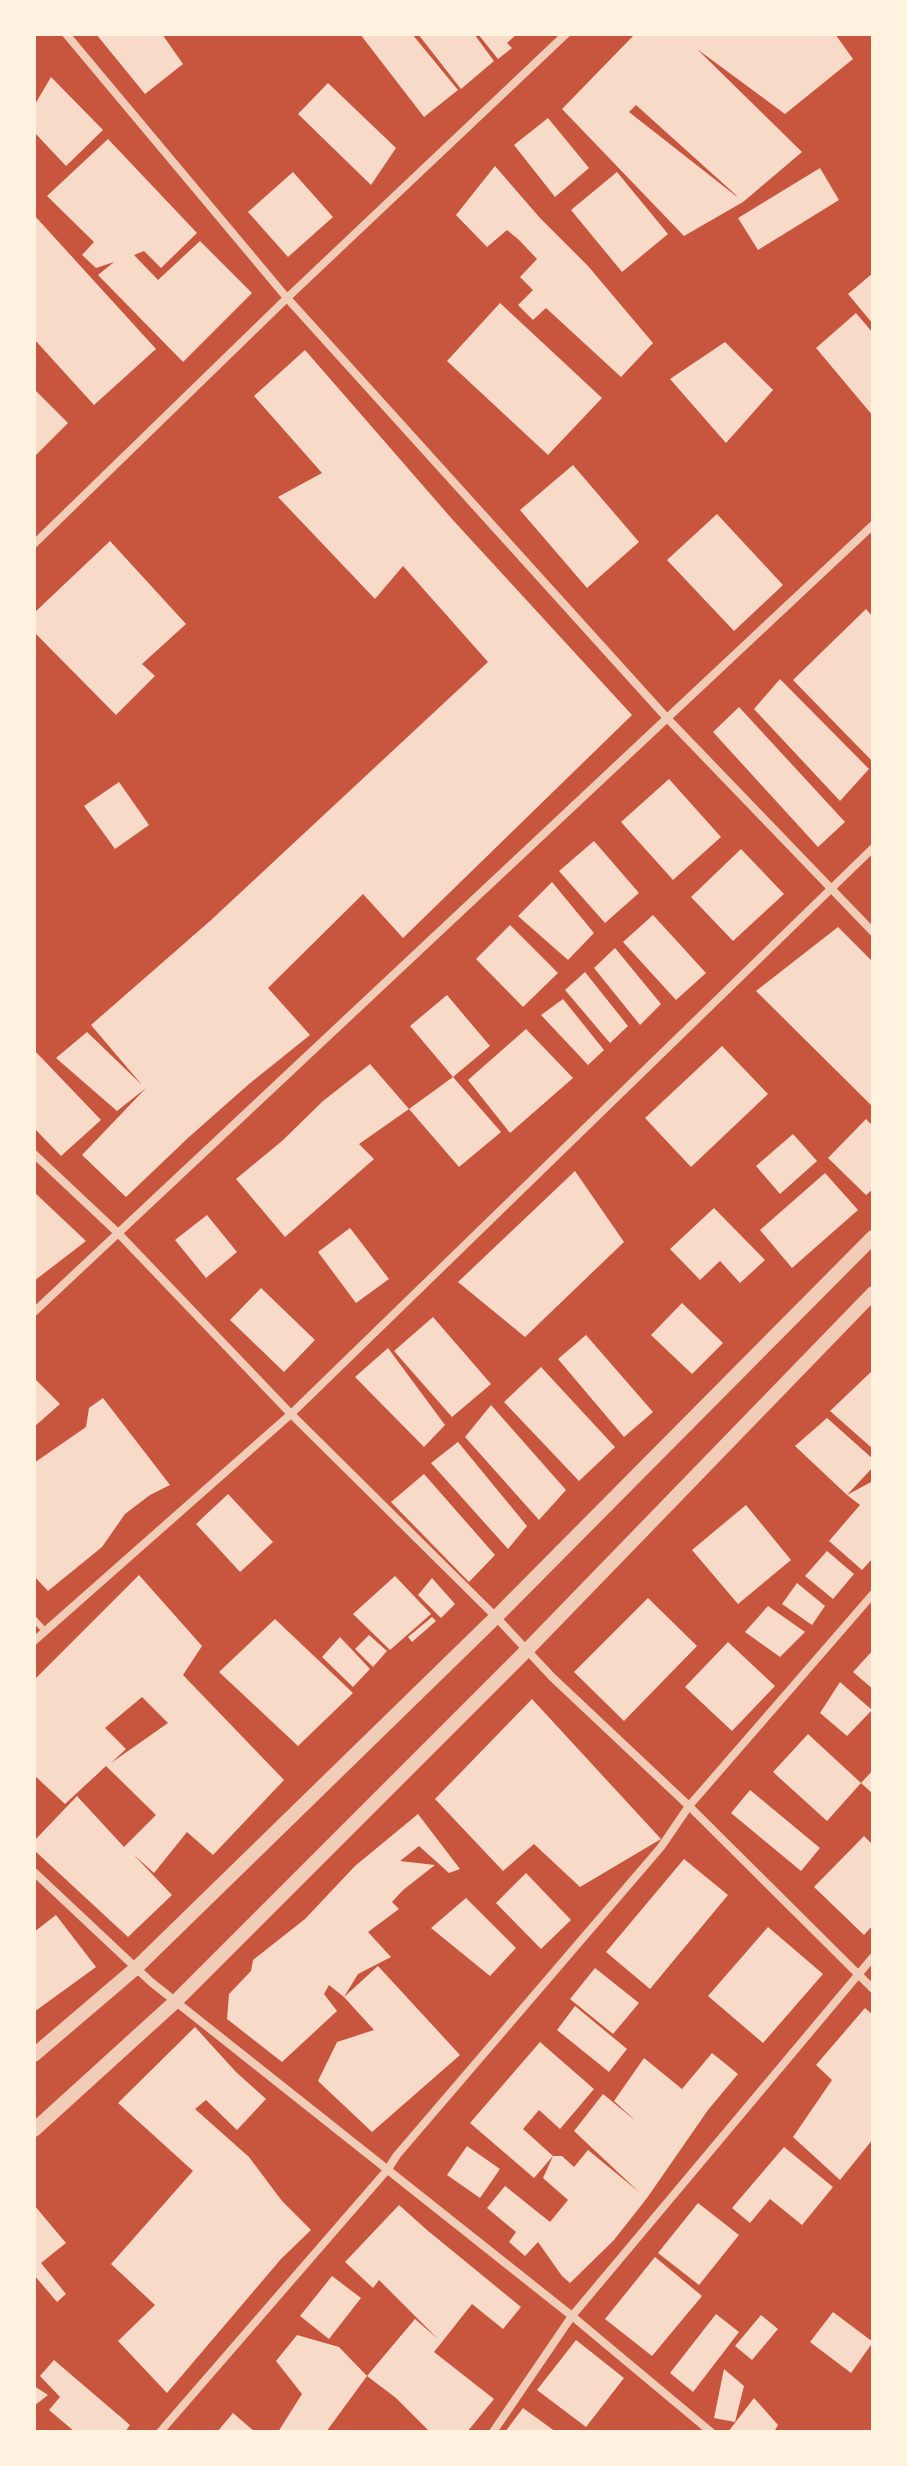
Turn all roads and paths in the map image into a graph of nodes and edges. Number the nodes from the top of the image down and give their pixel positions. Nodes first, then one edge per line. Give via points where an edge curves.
1 (66, 34) edge
2 (566, 34) edge
3 (287, 298) junction
4 (873, 525) edge
5 (34, 544) edge
6 (666, 717) junction
7 (873, 848) edge
8 (830, 889) junction
9 (873, 932) edge
10 (34, 1154) edge
11 (118, 1233) junction
12 (873, 1237) edge
13 (873, 1293) edge
14 (34, 1312) edge
15 (291, 1414) junction
16 (873, 1594) edge
17 (496, 1617) junction
18 (34, 1619) edge
19 (45, 1631) junction
20 (34, 1641) edge
21 (527, 1650) junction
22 (689, 1806) junction
23 (34, 1872) edge
24 (873, 1957) edge
25 (136, 1968) junction
26 (858, 1974) junction
27 (873, 1989) edge
28 (176, 2001) junction
29 (34, 2055) edge
30 (34, 2130) edge
31 (388, 2169) junction
32 (572, 2316) junction
33 (160, 2432) edge
34 (493, 2432) edge
35 (711, 2432) edge

1 - 3 street
2 - 3 street
3 - 5 street
3 - 6 street
4 - 6 street
6 - 8 street
6 - 11 street
7 - 8 street
8 - 9 street
8 - 15 street
10 - 11 street
11 - 14 street
11 - 15 street
12 - 17 street
13 - 21 street
15 - 17 street
15 - 19 street
16 - 22 street
17 - 21 street
17 - 25 street
18 - 19 lane
19 - 20 street
21 - 22 street
21 - 28 street
22 - 26 street
22 - 31 street via 661,1847
23 - 25 street
24 - 26 street
25 - 28 street
25 - 29 street
26 - 27 street
26 - 32 street
28 - 30 street
28 - 31 street
31 - 32 street
31 - 33 street
32 - 34 street
32 - 35 street

